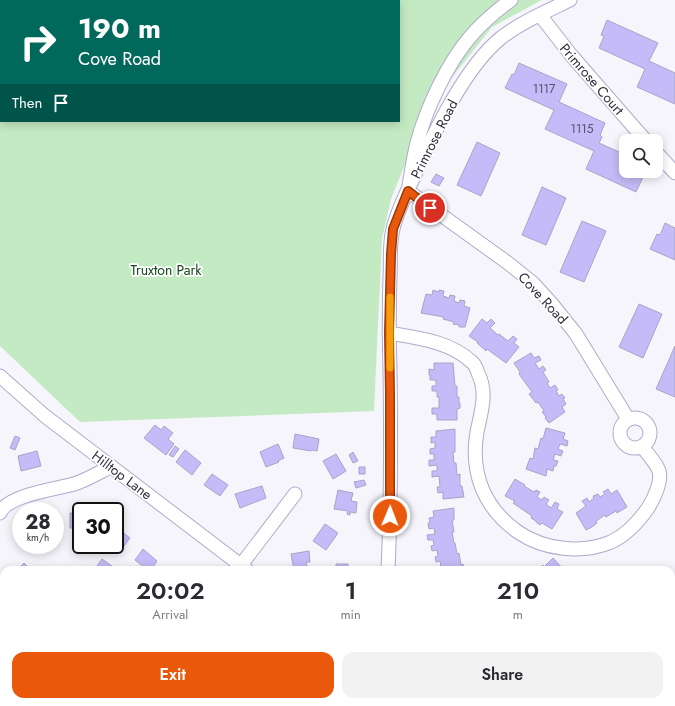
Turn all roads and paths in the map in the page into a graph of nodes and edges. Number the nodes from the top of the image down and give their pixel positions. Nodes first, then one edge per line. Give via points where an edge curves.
1 (511, 0) edge
2 (570, 0) edge
3 (540, 15) junction
4 (640, 134) edge
5 (663, 160) edge
6 (675, 173) edge
7 (408, 191) junction
8 (389, 333) junction
9 (0, 376) edge
10 (628, 420) junction
11 (642, 446) junction
12 (111, 467) junction
13 (295, 494) dead end
14 (0, 513) edge
15 (241, 566) edge
16 (245, 566) edge
17 (388, 566) edge

1 - 7 street via 470,37 451,64 432,100 417,143
2 - 3 street, Primrose Road
3 - 4 street, Primrose Court via 571,56
3 - 7 street, Primrose Road via 503,36 476,64 428,147
5 - 6 street
7 - 8 street, Primrose Road via 393,229
7 - 10 street, Cove Road via 533,284 576,334
8 - 11 street via 429,340 455,350 474,364 482,382 484,403 477,433 478,477 496,514 532,540 558,548 594,547 611,542 632,526 655,498 660,472
8 - 17 street, Primrose Road
9 - 12 street, Hilltop Lane via 45,416
10 - 11 street via 639,419 649,428 648,439
10 - 11 street via 622,424 620,438 632,448
12 - 14 street via 76,484 15,500
12 - 15 street, Hilltop Lane
13 - 16 street

